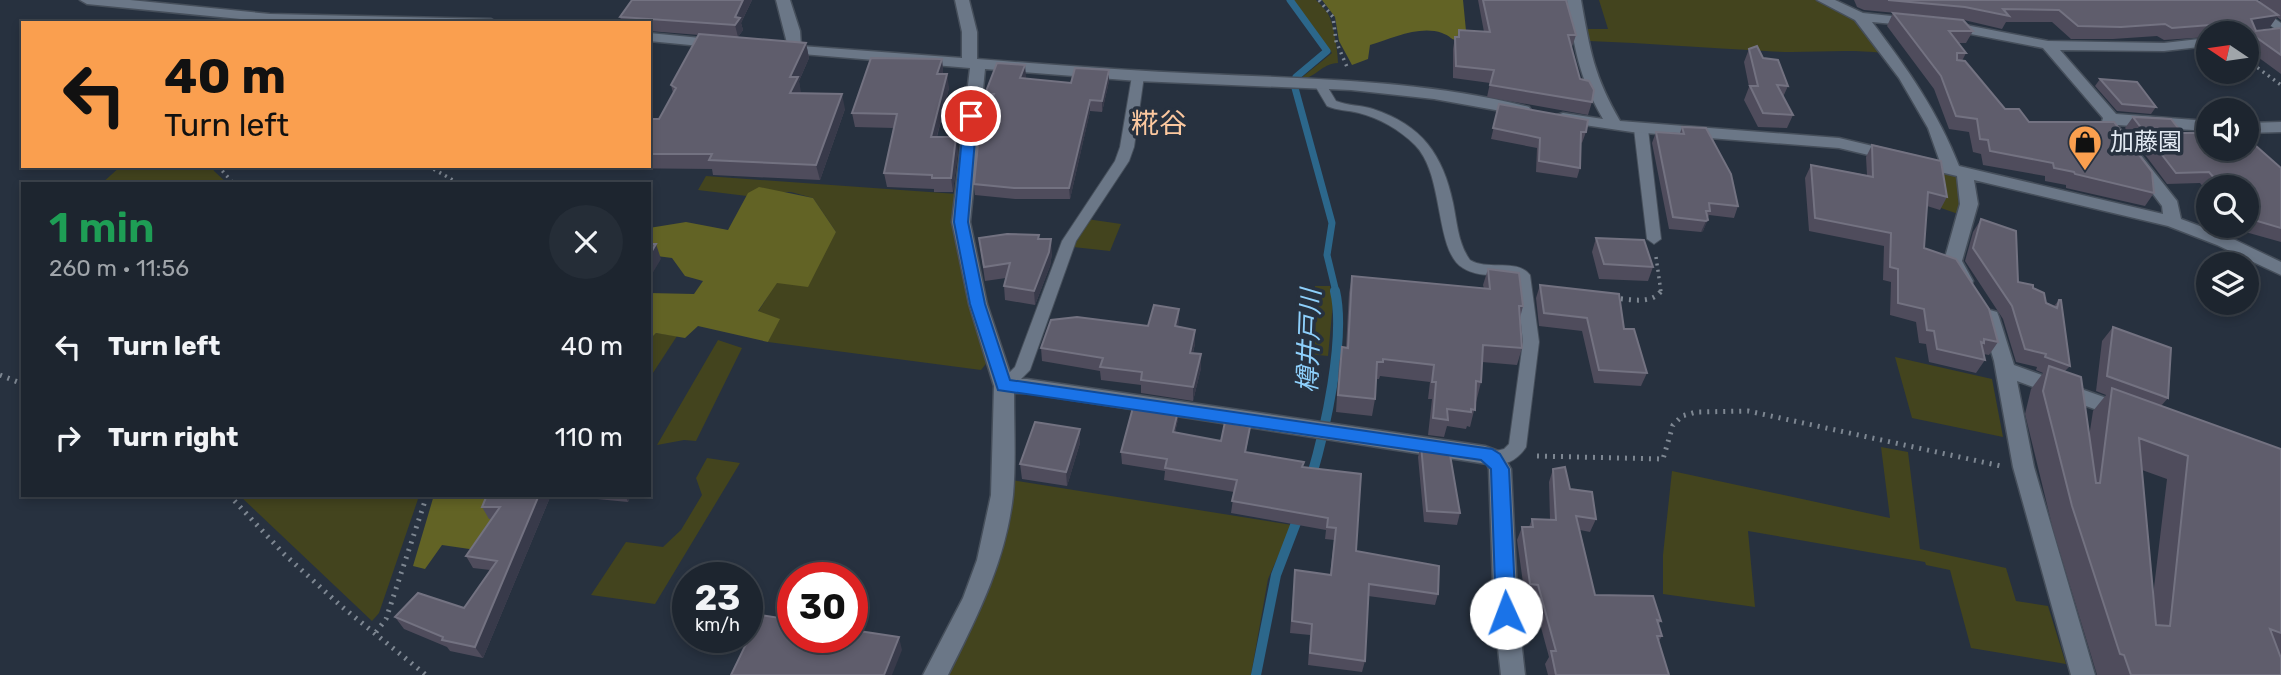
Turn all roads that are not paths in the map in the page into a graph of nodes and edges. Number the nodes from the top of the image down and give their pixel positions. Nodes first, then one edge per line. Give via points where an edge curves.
1 (88, 0) edge
2 (783, 0) edge
3 (962, 0) edge
4 (1574, 0) edge
5 (1824, 0) edge
6 (2241, 0) edge
7 (180, 4) edge
8 (1860, 17) junction
9 (403, 21) edge
10 (2281, 31) edge
11 (2259, 36) edge
12 (651, 37) edge
13 (2196, 43) edge
14 (2048, 45) junction
15 (742, 46) edge
16 (769, 48) edge
17 (793, 50) junction
18 (973, 64) junction
19 (1138, 76) junction
20 (1320, 84) junction
21 (2111, 118) junction
22 (1614, 125) junction
23 (2196, 125) edge
24 (2281, 127) edge
25 (2259, 128) edge
26 (1641, 129) junction
27 (1958, 171) junction
28 (2173, 222) junction
29 (1654, 239) road end
30 (2281, 269) edge
31 (2005, 369) junction
32 (1004, 386) junction
33 (2137, 416) edge
34 (1501, 457) junction
35 (935, 675) edge
36 (1513, 675) edge
37 (2082, 675) edge

1 - 7 street
2 - 17 street via 795,41
3 - 18 street
4 - 22 street via 1584,62
5 - 8 street
6 - 10 lane
7 - 9 street via 270,18
8 - 14 street via 1958,26
8 - 27 street via 1906,77
10 - 11 street
12 - 15 street
13 - 14 street
14 - 21 street
16 - 17 street
17 - 18 street
18 - 19 street
18 - 32 street via 961,222 978,304
19 - 20 street
19 - 32 lane via 1122,161 1069,241 1022,370
20 - 22 street via 1434,94
20 - 34 lane via 1333,105 1380,115 1422,144 1438,166 1455,252 1464,262 1523,275 1531,342 1517,447
21 - 23 street
21 - 28 street via 2109,125 2171,205
22 - 26 street
24 - 25 street
26 - 27 street via 1839,143
26 - 29 lane
27 - 28 street
27 - 31 street via 1969,204 1953,261 1992,320
28 - 30 street
31 - 33 street
31 - 37 street via 2024,471
32 - 34 street
32 - 35 street via 1002,495 988,560 974,600
34 - 36 street via 1506,613

